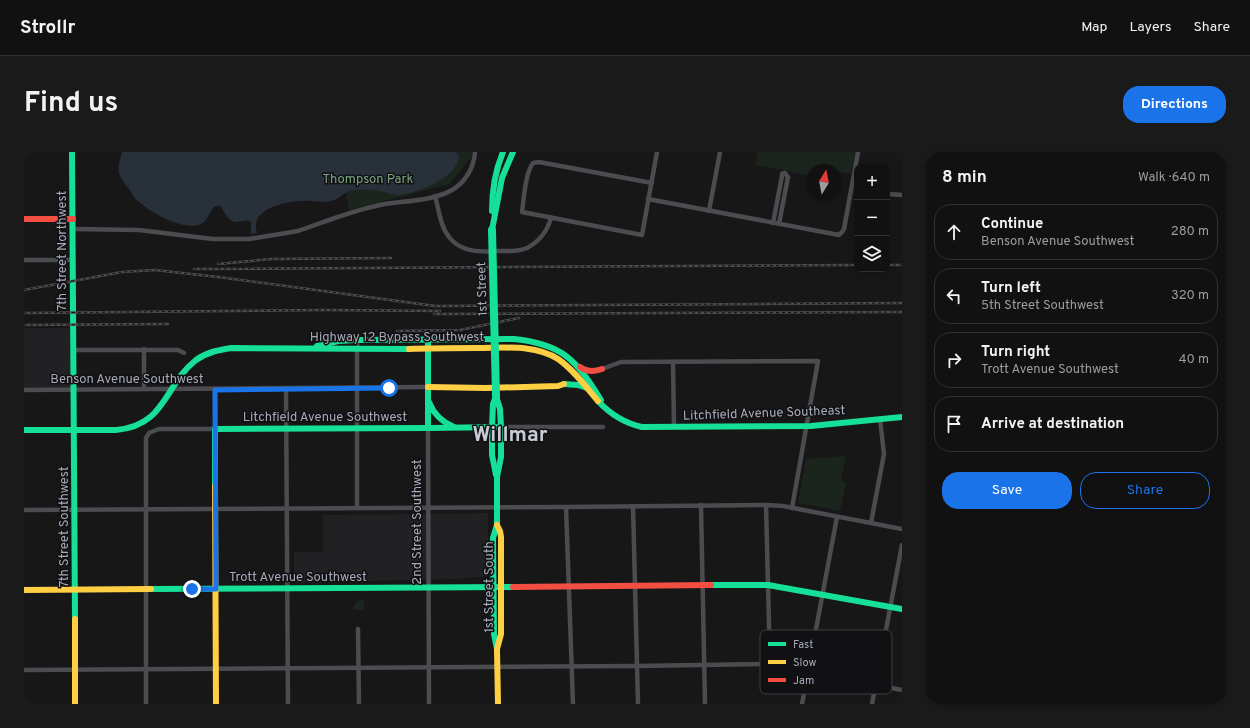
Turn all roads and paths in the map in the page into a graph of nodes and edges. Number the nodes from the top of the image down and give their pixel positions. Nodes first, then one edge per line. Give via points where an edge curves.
1 (72, 152) edge
2 (475, 152) edge
3 (499, 152) edge
4 (503, 152) edge
5 (513, 152) edge
6 (657, 152) edge
7 (720, 152) edge
8 (858, 152) edge
9 (493, 180) junction
10 (652, 183) junction
11 (851, 188) junction
12 (854, 188) edge
13 (890, 194) edge
14 (902, 195) edge
15 (435, 196) junction
16 (648, 199) junction
17 (709, 210) junction
18 (551, 218) junction
19 (24, 219) edge
20 (73, 219) junction
21 (773, 223) junction
22 (778, 224) junction
23 (73, 229) junction
24 (492, 230) junction
25 (24, 260) edge
26 (73, 260) junction
27 (357, 340) junction
28 (428, 340) junction
29 (428, 348) junction
30 (144, 349) junction
31 (302, 349) junction
32 (357, 349) junction
33 (74, 350) junction
34 (184, 353) dead end
35 (673, 362) junction
36 (579, 367) junction
37 (570, 368) junction
38 (602, 369) joint
39 (564, 384) junction
40 (357, 388) junction
41 (144, 389) junction
42 (172, 389) junction
43 (286, 389) junction
44 (587, 389) junction
45 (24, 390) edge
46 (74, 390) junction
47 (215, 390) junction
48 (428, 391) junction
49 (495, 392) junction
50 (609, 412) junction
51 (902, 417) edge
52 (880, 419) junction
53 (807, 426) junction
54 (497, 427) junction
55 (603, 427) dead end
56 (674, 427) junction
57 (286, 428) junction
58 (357, 428) junction
59 (428, 428) junction
60 (460, 428) junction
61 (215, 429) junction
62 (24, 430) edge
63 (74, 430) junction
64 (701, 505) junction
65 (766, 505) junction
66 (633, 506) junction
67 (428, 507) junction
68 (496, 507) junction
69 (566, 507) junction
70 (357, 508) junction
71 (792, 508) junction
72 (145, 509) junction
73 (215, 509) junction
74 (286, 509) junction
75 (24, 510) edge
76 (74, 510) junction
77 (837, 517) junction
78 (871, 523) junction
79 (902, 529) edge
80 (902, 545) edge
81 (702, 585) junction
82 (768, 585) junction
83 (568, 586) junction
84 (635, 586) junction
85 (428, 587) junction
86 (287, 588) junction
87 (497, 588) junction
88 (145, 589) junction
89 (216, 589) junction
90 (24, 590) edge
91 (75, 590) junction
92 (822, 594) junction
93 (890, 606) junction
94 (902, 609) edge
95 (358, 630) dead end
96 (769, 630) edge
97 (815, 630) edge
98 (886, 630) edge
99 (704, 664) junction
100 (760, 664) edge
101 (498, 666) junction
102 (571, 666) junction
103 (636, 666) junction
104 (429, 667) junction
105 (216, 668) junction
106 (288, 668) junction
107 (359, 668) junction
108 (146, 669) junction
109 (24, 670) edge
110 (75, 670) junction
111 (892, 688) edge
112 (902, 690) edge
113 (804, 694) edge
114 (874, 694) edge
115 (75, 704) edge
116 (146, 704) edge
117 (216, 704) edge
118 (288, 704) edge
119 (359, 704) edge
120 (429, 704) edge
121 (498, 704) edge
122 (573, 704) edge
123 (638, 704) edge
124 (705, 704) edge
125 (802, 704) edge
126 (872, 704) edge

1 - 20 main road, 7th Street Northwest
2 - 15 street via 473,164 466,178 453,190
3 - 9 main road
4 - 9 main road
5 - 24 main road via 502,178
6 - 10 street
7 - 17 street
8 - 11 street
9 - 24 main road
10 - 16 street
10 - 18 street via 533,163 522,212
11 - 12 street
11 - 22 street via 844,229 839,235
13 - 14 street
15 - 18 street via 443,228 448,237 460,246 478,252 515,251 527,248 545,233
15 - 23 street via 379,205 298,231 249,239 212,239 139,230
16 - 17 street
16 - 18 street via 642,235
17 - 21 street
19 - 20 main road
20 - 23 main road, 7th Street Northwest
21 - 22 street
21 - 22 street via 782,174 785,174 788,177
23 - 26 main road, 7th Street Northwest
24 - 49 main road, 1st Street, bridge
25 - 26 street
26 - 33 main road, 7th Street Northwest
27 - 28 main road, Highway 12 Bypass Southwest
27 - 31 main road, Highway 12 Bypass Southwest via 338,341
27 - 32 street
28 - 29 main road, 2nd Street Southwest
28 - 36 main road, Highway 12 Bypass Southwest via 491,339 542,343 555,348
29 - 32 main road, Highway 12 Bypass Southwest
29 - 37 main road, Highway 12 Bypass Southwest via 526,348 556,357
29 - 48 main road, 2nd Street Southwest
30 - 33 street
30 - 34 street via 178,350
30 - 41 street
31 - 32 main road, Highway 12 Bypass Southwest
31 - 42 main road, Highway 12 Bypass Southwest via 231,348 213,351 194,361
32 - 40 street
33 - 46 main road, 7th Street Southwest
35 - 38 street via 621,362
35 - 53 street via 818,361
35 - 56 street
36 - 38 main road via 588,371
36 - 50 main road
37 - 39 main road via 572,377
37 - 44 main road, Highway 12 Bypass Southwest
39 - 44 main road, Benson Avenue Southwest
39 - 49 main road, Benson Avenue Southwest
40 - 43 street, Benson Avenue Southwest
40 - 48 street, Benson Avenue Southwest
40 - 58 street
41 - 42 street, Benson Avenue Southwest
41 - 46 street, Benson Avenue Southwest
42 - 47 street, Benson Avenue Southwest
42 - 63 main road, Highway 12 Bypass Southwest via 158,410 138,426 119,430
43 - 47 street, Benson Avenue Southwest
43 - 57 street
44 - 50 main road, Highway 12 Bypass Southwest
45 - 46 street, Benson Avenue Southwest
46 - 63 main road, 7th Street Southwest
47 - 61 street
48 - 49 main road, Benson Avenue Southwest
48 - 59 main road, 2nd Street Southwest
48 - 60 main road via 432,410 437,417 446,424
49 - 54 main road, 1st Street via 500,409
50 - 56 main road, Litchfield Avenue Southeast via 619,420 636,426
51 - 52 main road, Litchfield Avenue Southeast
52 - 53 main road, Litchfield Avenue Southeast
52 - 78 street via 884,454
53 - 56 main road, Litchfield Avenue Southeast
53 - 71 street
54 - 55 street
54 - 60 main road, Litchfield Avenue Southwest
54 - 68 main road, 1st Street South via 501,457
57 - 58 main road, Litchfield Avenue Southwest
57 - 61 main road, Litchfield Avenue Southwest
57 - 74 street
58 - 59 main road, Litchfield Avenue Southwest
58 - 70 street
59 - 60 main road, Litchfield Avenue Southwest
59 - 67 street, 2nd Street Southwest
61 - 72 street, Litchfield Avenue Southwest via 159,429 149,433 145,444
61 - 73 main road
62 - 63 main road
63 - 76 main road, 7th Street Southwest
64 - 65 street
64 - 66 street
64 - 81 street
65 - 71 street
65 - 82 street
66 - 69 street
66 - 84 street
67 - 68 street
67 - 70 street
67 - 85 street, 2nd Street Southwest
68 - 69 street
68 - 87 main road, 1st Street South via 493,538
69 - 83 street
70 - 74 street
71 - 77 street
72 - 73 street
72 - 76 street
72 - 88 street
73 - 74 street
73 - 89 main road
74 - 86 street
75 - 76 street
76 - 91 main road, 7th Street Southwest
77 - 78 street
77 - 92 street
78 - 79 street
80 - 93 street
81 - 82 main road, Trott Avenue Southwest
81 - 84 main road, Trott Avenue Southwest
81 - 99 street
82 - 92 main road, Trott Avenue Southwest
82 - 96 street
83 - 84 main road, Trott Avenue Southwest
83 - 87 main road, Trott Avenue Southwest
83 - 102 street
84 - 103 street
85 - 86 main road, Trott Avenue Southwest
85 - 87 main road, Trott Avenue Southwest
85 - 104 street, 2nd Street Southwest
86 - 89 main road, Trott Avenue Southwest
86 - 106 street
87 - 101 main road, 1st Street South via 501,634 497,649
88 - 89 main road, Trott Avenue Southwest
88 - 91 main road, Trott Avenue Southwest
88 - 108 street
89 - 105 main road
90 - 91 main road, Trott Avenue Southwest
91 - 110 main road, 7th Street Southwest
92 - 93 main road, Trott Avenue Southwest
92 - 97 street
93 - 94 main road, Trott Avenue Southwest
93 - 98 street
95 - 107 street
99 - 100 street
99 - 103 street
99 - 124 street
101 - 102 street
101 - 104 street
101 - 121 main road, 1st Street South
102 - 103 street
102 - 122 street
103 - 123 street
104 - 107 street
104 - 120 street, 2nd Street Southwest
105 - 106 street
105 - 108 street
105 - 117 main road
106 - 107 street
106 - 118 street
107 - 119 street
108 - 110 street
108 - 116 street
109 - 110 street
110 - 115 main road, 7th Street Southwest
111 - 112 street
113 - 125 street
114 - 126 street

